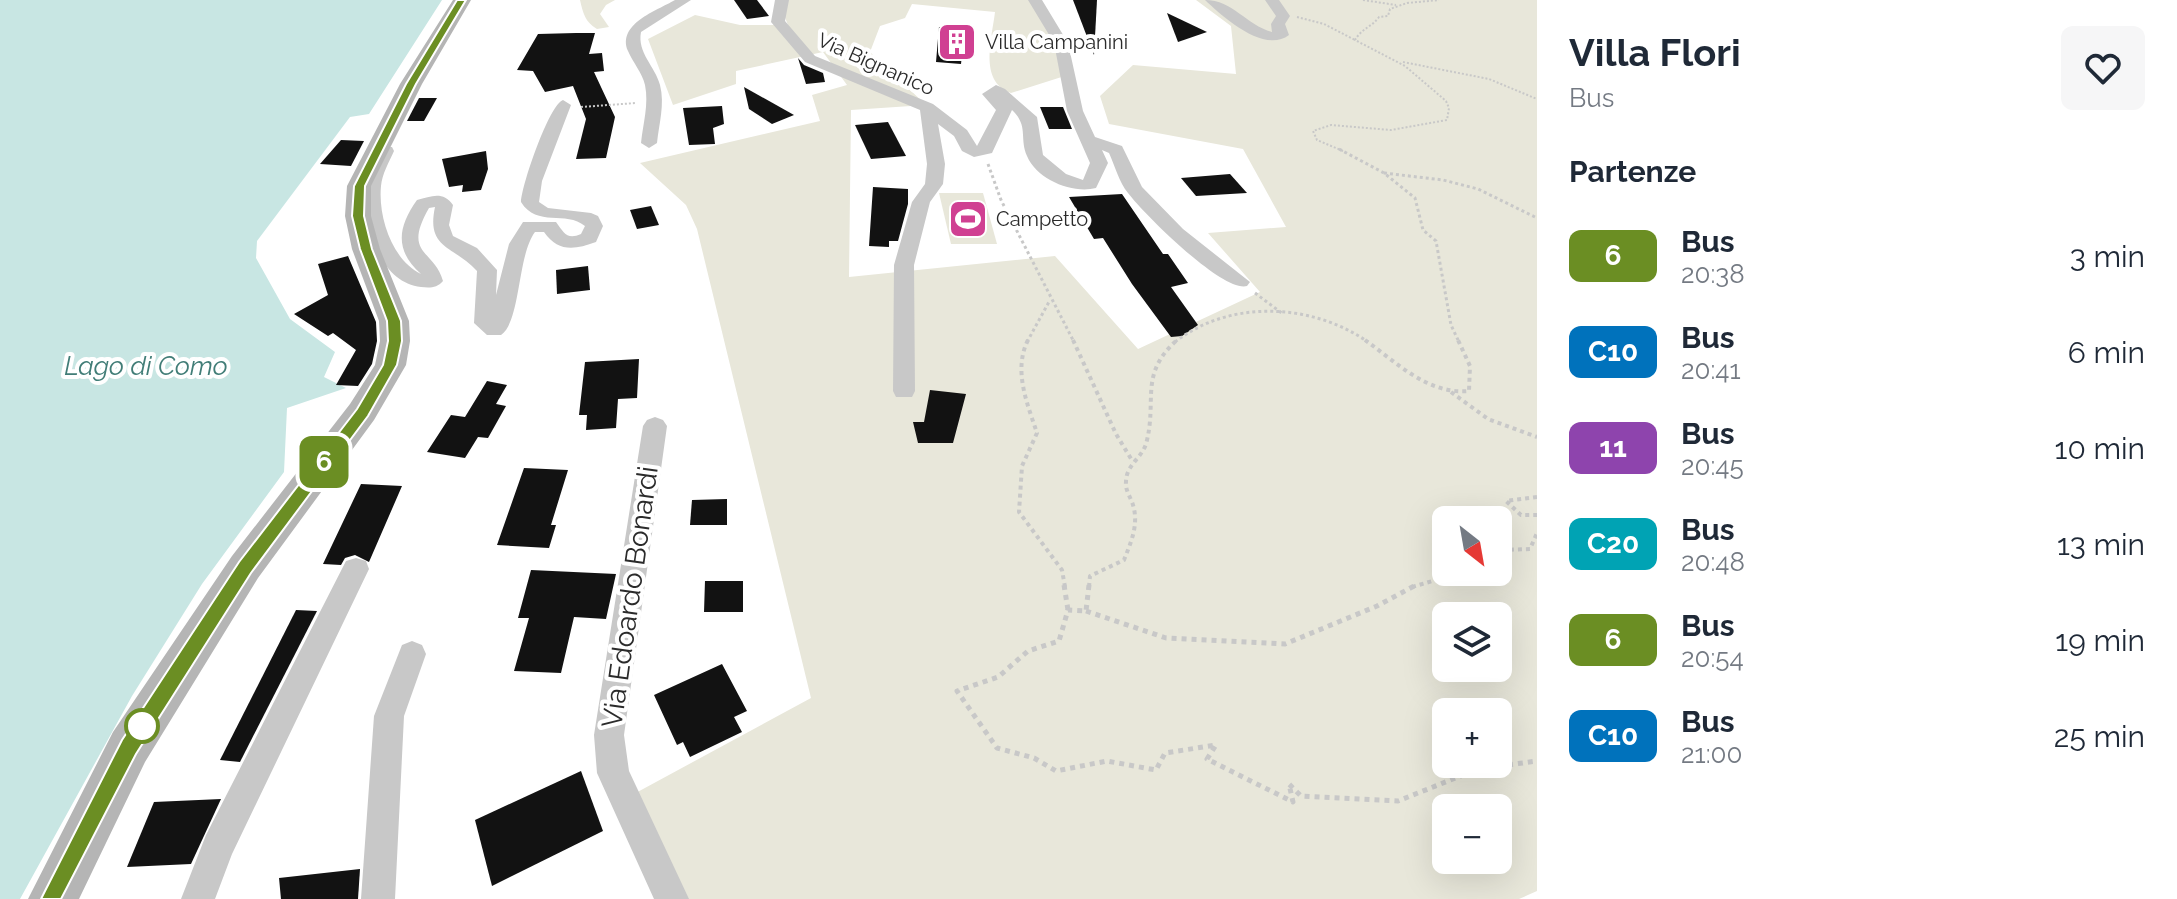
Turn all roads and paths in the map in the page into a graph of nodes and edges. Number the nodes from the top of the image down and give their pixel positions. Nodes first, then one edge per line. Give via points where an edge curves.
1 (462, 0) edge
2 (684, 0) edge
3 (782, 0) edge
4 (1035, 0) edge
5 (1212, 0) edge
6 (1272, 0) edge
7 (1363, 0) edge
8 (1439, 0) edge
9 (1397, 6) junction
10 (1283, 16) junction
11 (1355, 40) junction
12 (1396, 61) junction
13 (1537, 99) edge
14 (652, 102) junction
15 (563, 106) joint
16 (927, 107) junction
17 (389, 126) junction
18 (1088, 140) junction
19 (649, 143) dead end
20 (974, 152) junction
21 (1381, 173) junction
22 (1537, 218) edge
23 (1240, 282) joint
24 (1051, 299) junction
25 (1284, 315) junction
26 (904, 391) dead end
27 (1449, 391) junction
28 (655, 426) dead end
29 (1537, 437) edge
30 (1133, 462) junction
31 (1537, 497) edge
32 (1537, 515) edge
33 (1537, 533) edge
34 (1512, 550) edge
35 (356, 569) dead end
36 (1432, 580) edge
37 (1068, 610) junction
38 (1086, 611) junction
39 (412, 654) dead end
40 (1537, 761) edge
41 (53, 899) edge
42 (198, 899) edge
43 (378, 899) edge
44 (672, 899) edge

1 - 17 main road
2 - 14 street via 635,30 632,38 654,86
3 - 16 street, Via Bignanico via 778,22 810,59
4 - 18 street via 1061,43 1071,97
5 - 10 street via 1262,34 1282,35 1278,24
6 - 10 street
7 - 9 path
8 - 9 path
9 - 11 path via 1361,29
10 - 11 path via 1315,21
11 - 12 path
12 - 13 path via 1455,69
12 - 21 path via 1446,101 1447,120 1391,130 1331,125 1313,131 1317,140
14 - 15 path
14 - 19 street
15 - 17 street via 534,176 530,200 543,212 580,214 591,220 592,232 573,244 559,240 549,226 530,226 523,233 499,310 501,325 494,330 484,323 487,270 470,252 445,239 440,200 423,204 410,235 412,253 433,281 405,277 379,236 372,184 395,132 396,126
16 - 20 street, Via Bignanico via 961,133
16 - 26 street via 936,164 934,184 921,202 904,265
17 - 41 main road via 359,186 358,216 394,321 390,365 362,412 245,567 129,747
18 - 20 street via 1099,163 1090,184 1076,186 1035,156 1029,117 996,90 990,94 1004,110 986,149
18 - 23 street via 1116,150 1134,189 1176,233
20 - 24 path via 988,165
21 - 22 path via 1478,189
21 - 27 path via 1411,193 1426,234 1436,241 1451,325 1470,366 1469,391
23 - 25 path
24 - 30 path
24 - 37 path via 1021,354 1023,391 1037,433 1022,466 1019,512 1062,570
25 - 27 path via 1342,326 1395,364
25 - 30 path via 1254,311 1227,316 1199,327 1160,358 1153,372 1144,451
27 - 29 path via 1488,419
28 - 44 street, Via Edoardo Bonardi via 609,735 613,773
30 - 38 path via 1125,485 1138,523 1124,560 1090,576
31 - 32 path via 1506,501 1521,515
33 - 34 path via 1530,549
35 - 42 street via 218,847
36 - 38 path via 1285,644 1166,638
37 - 38 path
37 - 40 path via 1059,641 1028,651 998,677 957,691 997,748 1034,758 1056,771 1107,761 1156,770 1165,753 1216,745 1207,759 1293,802 1289,784 1301,796 1398,801 1478,769
39 - 43 street via 389,716

